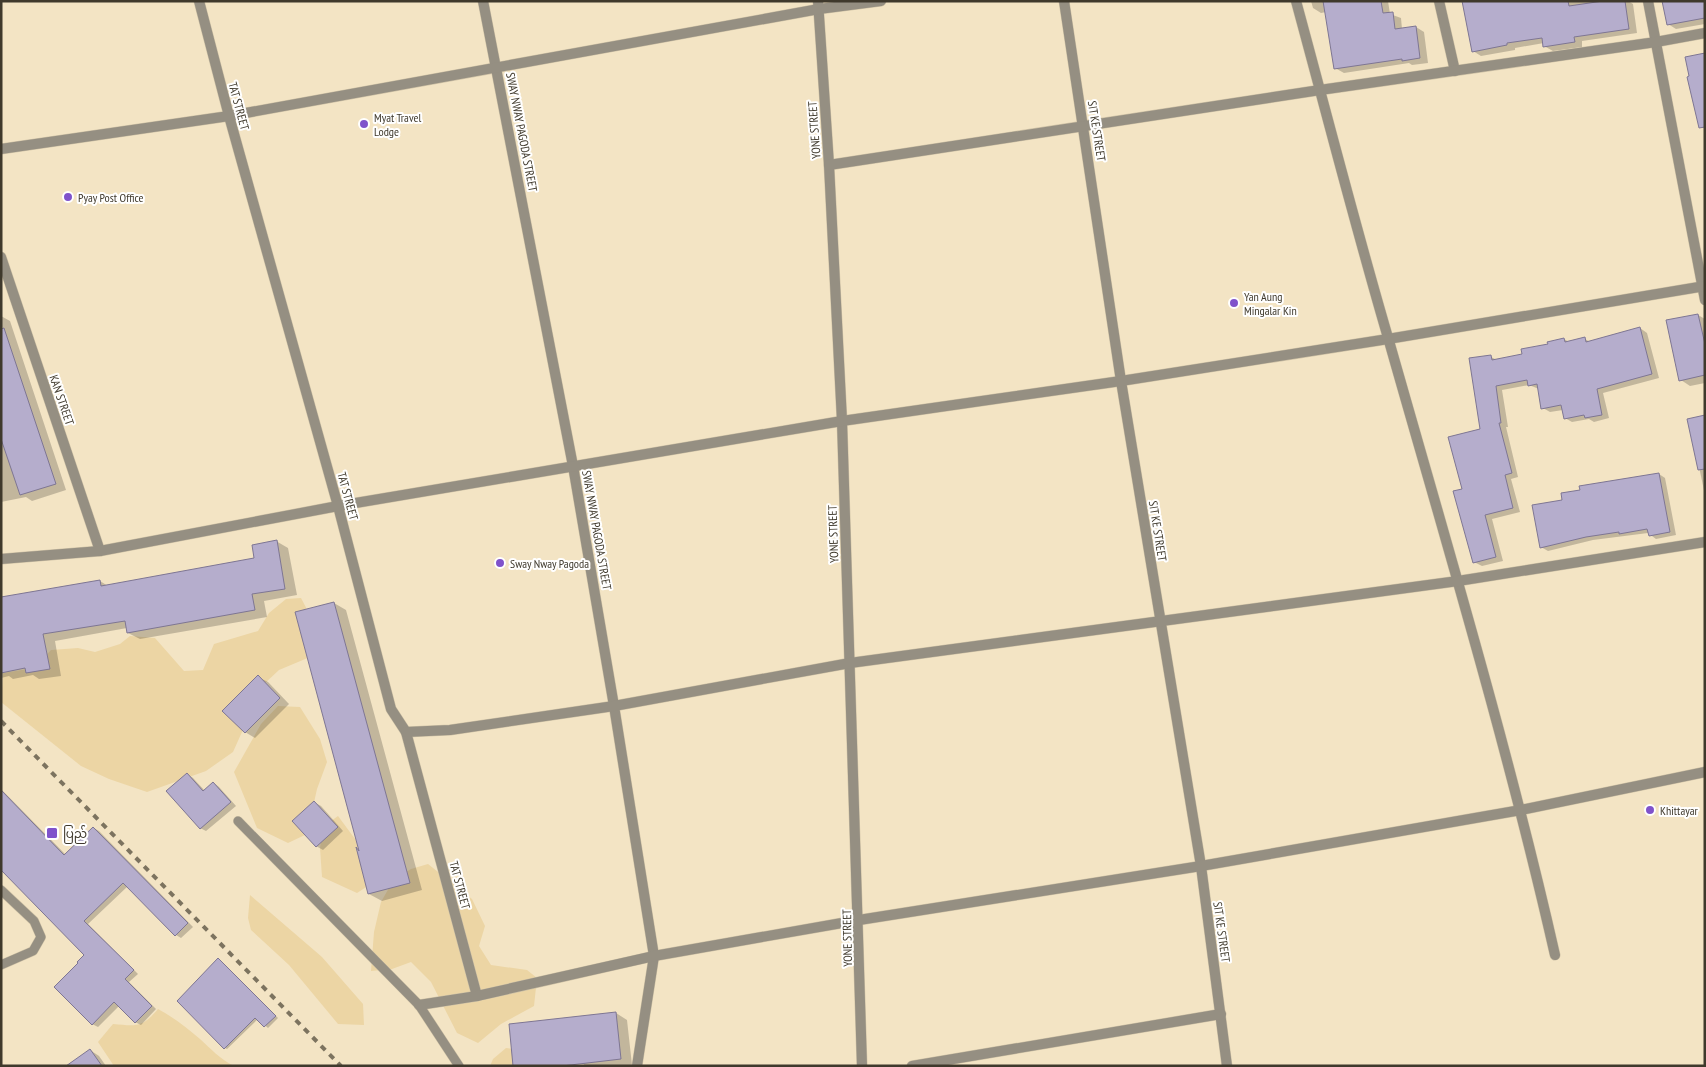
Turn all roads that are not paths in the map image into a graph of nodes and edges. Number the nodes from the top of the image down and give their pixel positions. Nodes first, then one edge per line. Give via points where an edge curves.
1 (199, 1) edge
2 (483, 1) edge
3 (881, 1) edge
4 (1064, 1) edge
5 (1296, 1) edge
6 (1439, 1) edge
7 (1648, 1) edge
8 (819, 5) edge
9 (1705, 33) edge
10 (1656, 42) junction
11 (497, 68) junction
12 (1454, 71) junction
13 (1320, 90) junction
14 (229, 116) junction
15 (1083, 126) junction
16 (1, 149) edge
17 (829, 165) junction
18 (1, 257) edge
19 (1703, 286) edge
20 (1705, 300) edge
21 (1388, 339) junction
22 (1121, 382) junction
23 (842, 421) junction
24 (573, 466) junction
25 (338, 506) junction
26 (1705, 542) edge
27 (100, 551) junction
28 (1, 559) edge
29 (1458, 581) junction
30 (1160, 620) junction
31 (850, 663) junction
32 (614, 706) junction
33 (406, 732) junction
34 (1705, 772) edge
35 (1521, 810) junction
36 (238, 821) dead end
37 (1200, 866) junction
38 (1, 890) edge
39 (859, 920) junction
40 (1555, 955) dead end
41 (654, 956) junction
42 (1, 965) edge
43 (477, 996) junction
44 (419, 1005) junction
45 (1220, 1014) junction
46 (459, 1066) edge
47 (638, 1066) edge
48 (862, 1066) edge
49 (912, 1066) edge
50 (1228, 1066) edge

1 - 14 street, TAT STREET
2 - 11 street, SWAY NWAY PAGODA STREET
3 - 8 street
4 - 15 street, SIT KE STREET
5 - 13 street
6 - 12 street
7 - 10 street
8 - 11 street
8 - 17 street, YONE STREET
9 - 10 street
10 - 12 street
10 - 19 street
11 - 14 street
11 - 24 street, SWAY NWAY PAGODA STREET
12 - 13 street
13 - 15 street
13 - 21 street
14 - 16 street
14 - 25 street, TAT STREET
15 - 17 street
15 - 22 street, SIT KE STREET
17 - 23 street, YONE STREET
18 - 27 street, KAN STREET
19 - 20 street
19 - 21 street
21 - 22 street
21 - 29 street
22 - 23 street
22 - 30 street, SIT KE STREET
23 - 24 street
23 - 31 street, YONE STREET
24 - 25 street
24 - 32 street, SWAY NWAY PAGODA STREET
25 - 27 street
25 - 33 street, TAT STREET via 391,709
26 - 29 street
27 - 28 street
29 - 30 street
29 - 35 street
30 - 31 street
30 - 37 street, SIT KE STREET
31 - 32 street
31 - 39 street, YONE STREET
32 - 33 street via 450,730
32 - 41 street, SWAY NWAY PAGODA STREET
33 - 43 street, TAT STREET
34 - 35 street
35 - 37 street
35 - 40 street
36 - 44 lane
37 - 39 street
37 - 45 street, SIT KE STREET
38 - 42 lane via 34,921 41,937 33,951
39 - 41 street
39 - 48 street, YONE STREET
41 - 43 street
41 - 47 street, SWAY NWAY PAGODA STREET
43 - 44 street
44 - 46 lane
45 - 49 street
45 - 50 street, SIT KE STREET

